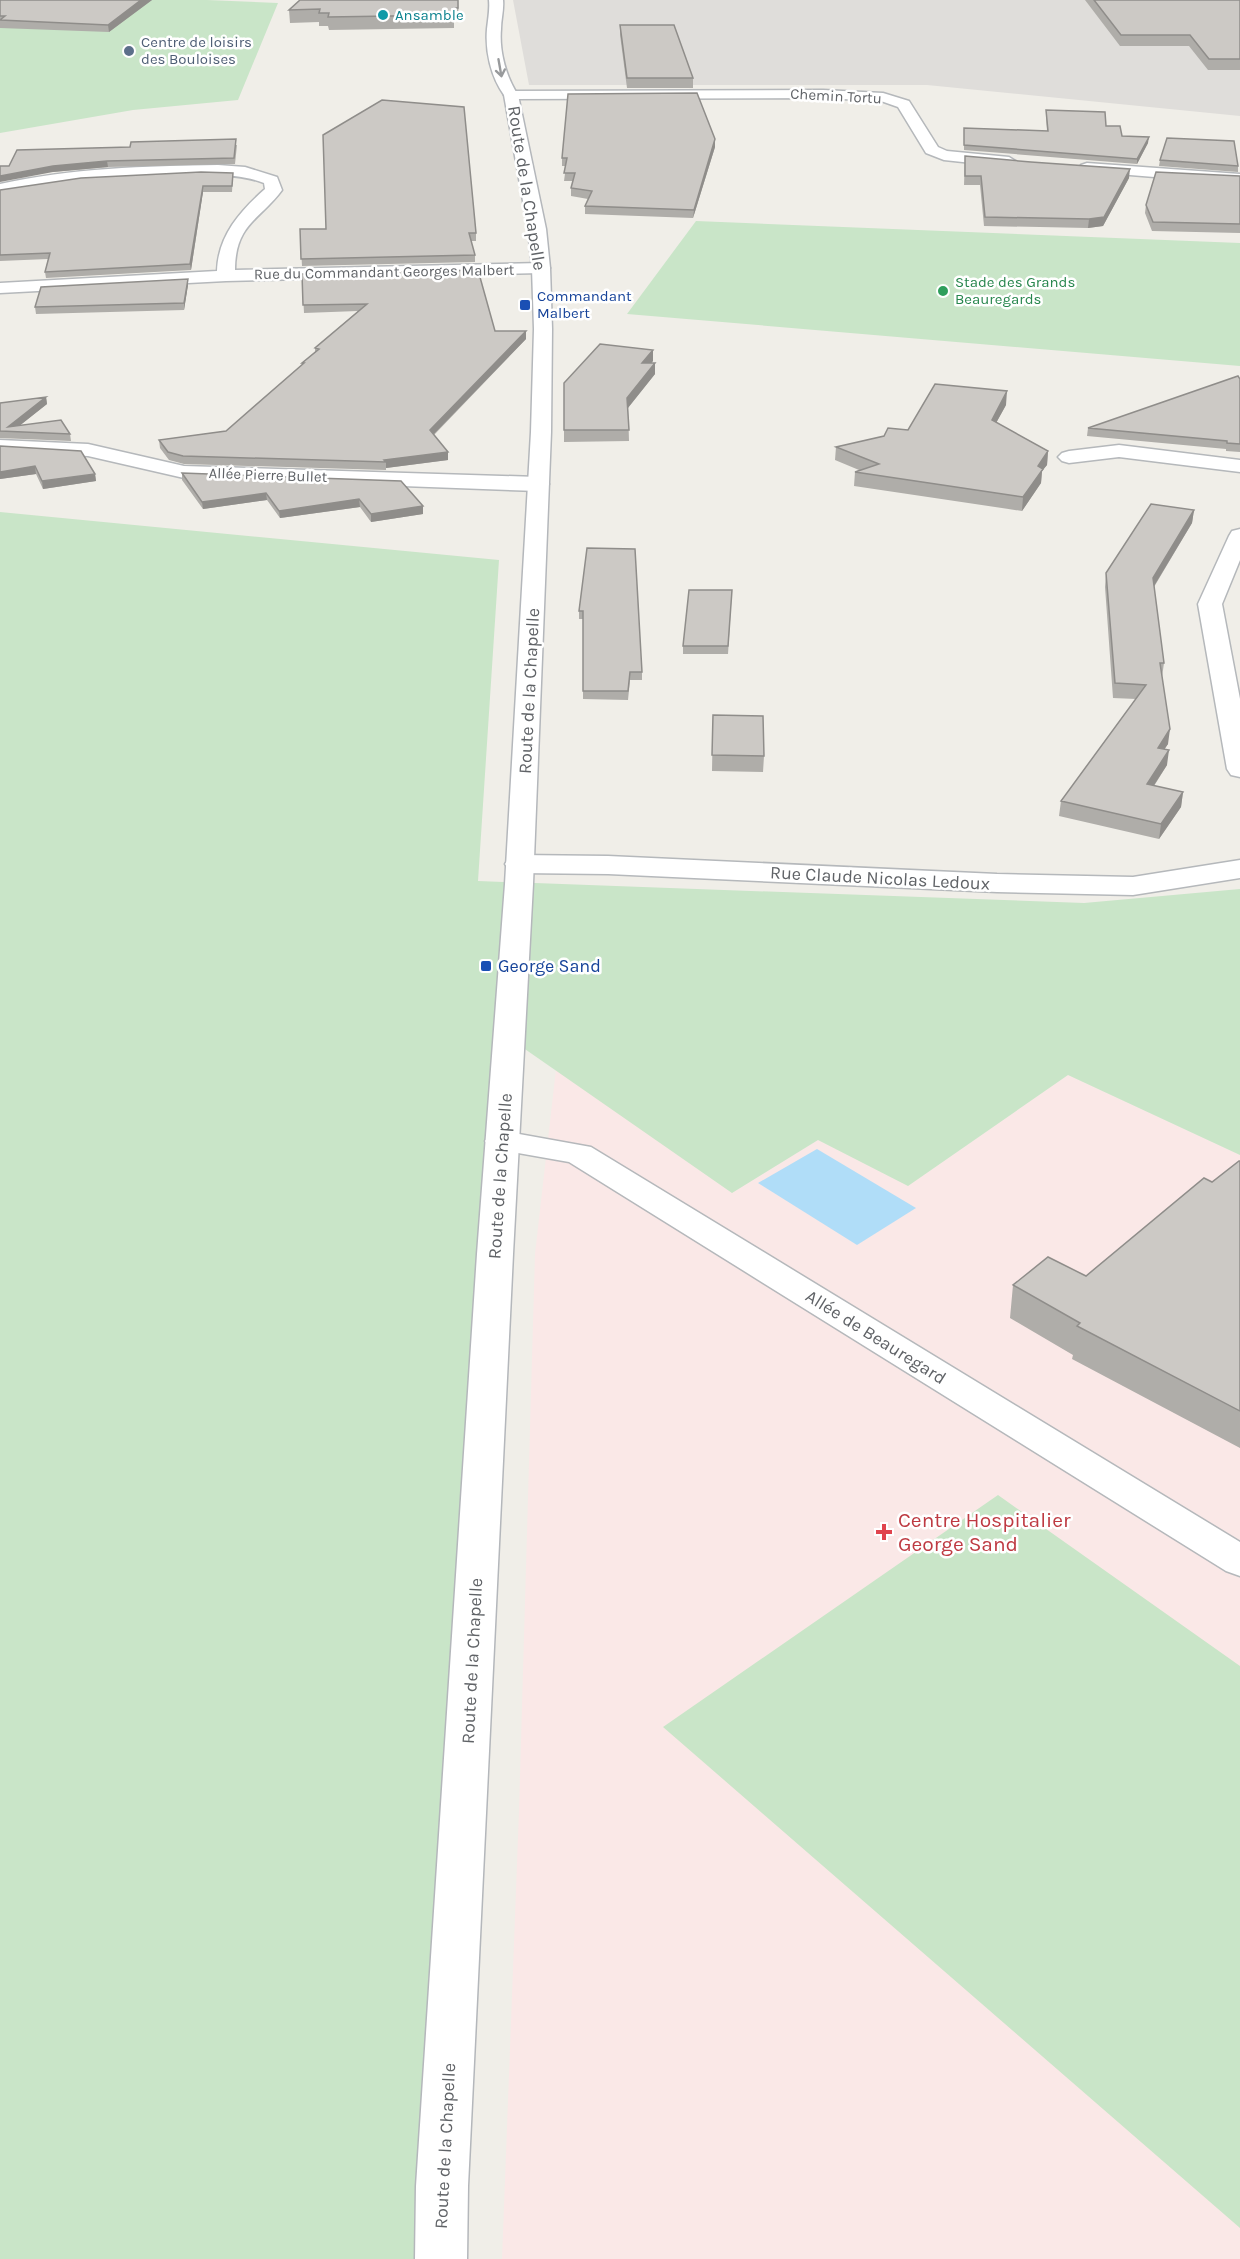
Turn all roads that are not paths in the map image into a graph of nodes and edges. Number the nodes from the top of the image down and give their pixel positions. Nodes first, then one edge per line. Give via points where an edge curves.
1 (496, 0) edge
2 (517, 79) dead end
3 (511, 95) junction
4 (1019, 163) edge
5 (1077, 167) edge
6 (1240, 179) edge
7 (0, 189) edge
8 (541, 268) junction
9 (226, 276) junction
10 (0, 288) edge
11 (0, 446) edge
12 (1069, 456) dead end
13 (1240, 466) edge
14 (538, 484) junction
15 (1240, 536) edge
16 (1240, 769) edge
17 (519, 864) junction
18 (1240, 870) edge
19 (502, 1141) junction
20 (1240, 1561) edge
21 (441, 2259) edge

1 -> 3 street, Route de la Chapelle via 496,51 502,82
2 - 3 street, Route de la Chapelle via 518,87
3 - 4 street, Chemin Tortu via 883,97 904,104 932,150 944,155
3 - 8 street, Route de la Chapelle
5 - 6 street
7 - 9 street via 70,175 256,173 271,180 274,190 235,229 225,260
8 - 9 street, Rue du Commandant Georges Malbert
8 - 14 street, Route de la Chapelle
9 - 10 street, Rue du Commandant Georges Malbert
11 - 14 street, Allée Pierre Bullet via 88,450 184,472
12 - 13 street via 1119,451
14 - 17 street, Route de la Chapelle
15 - 16 street via 1210,604
17 - 18 street, Rue Claude Nicolas Ledoux via 1133,886
17 - 19 street, Route de la Chapelle
19 - 20 street, Allée de Beauregard via 579,1154
19 - 21 street, Route de la Chapelle via 442,2175

